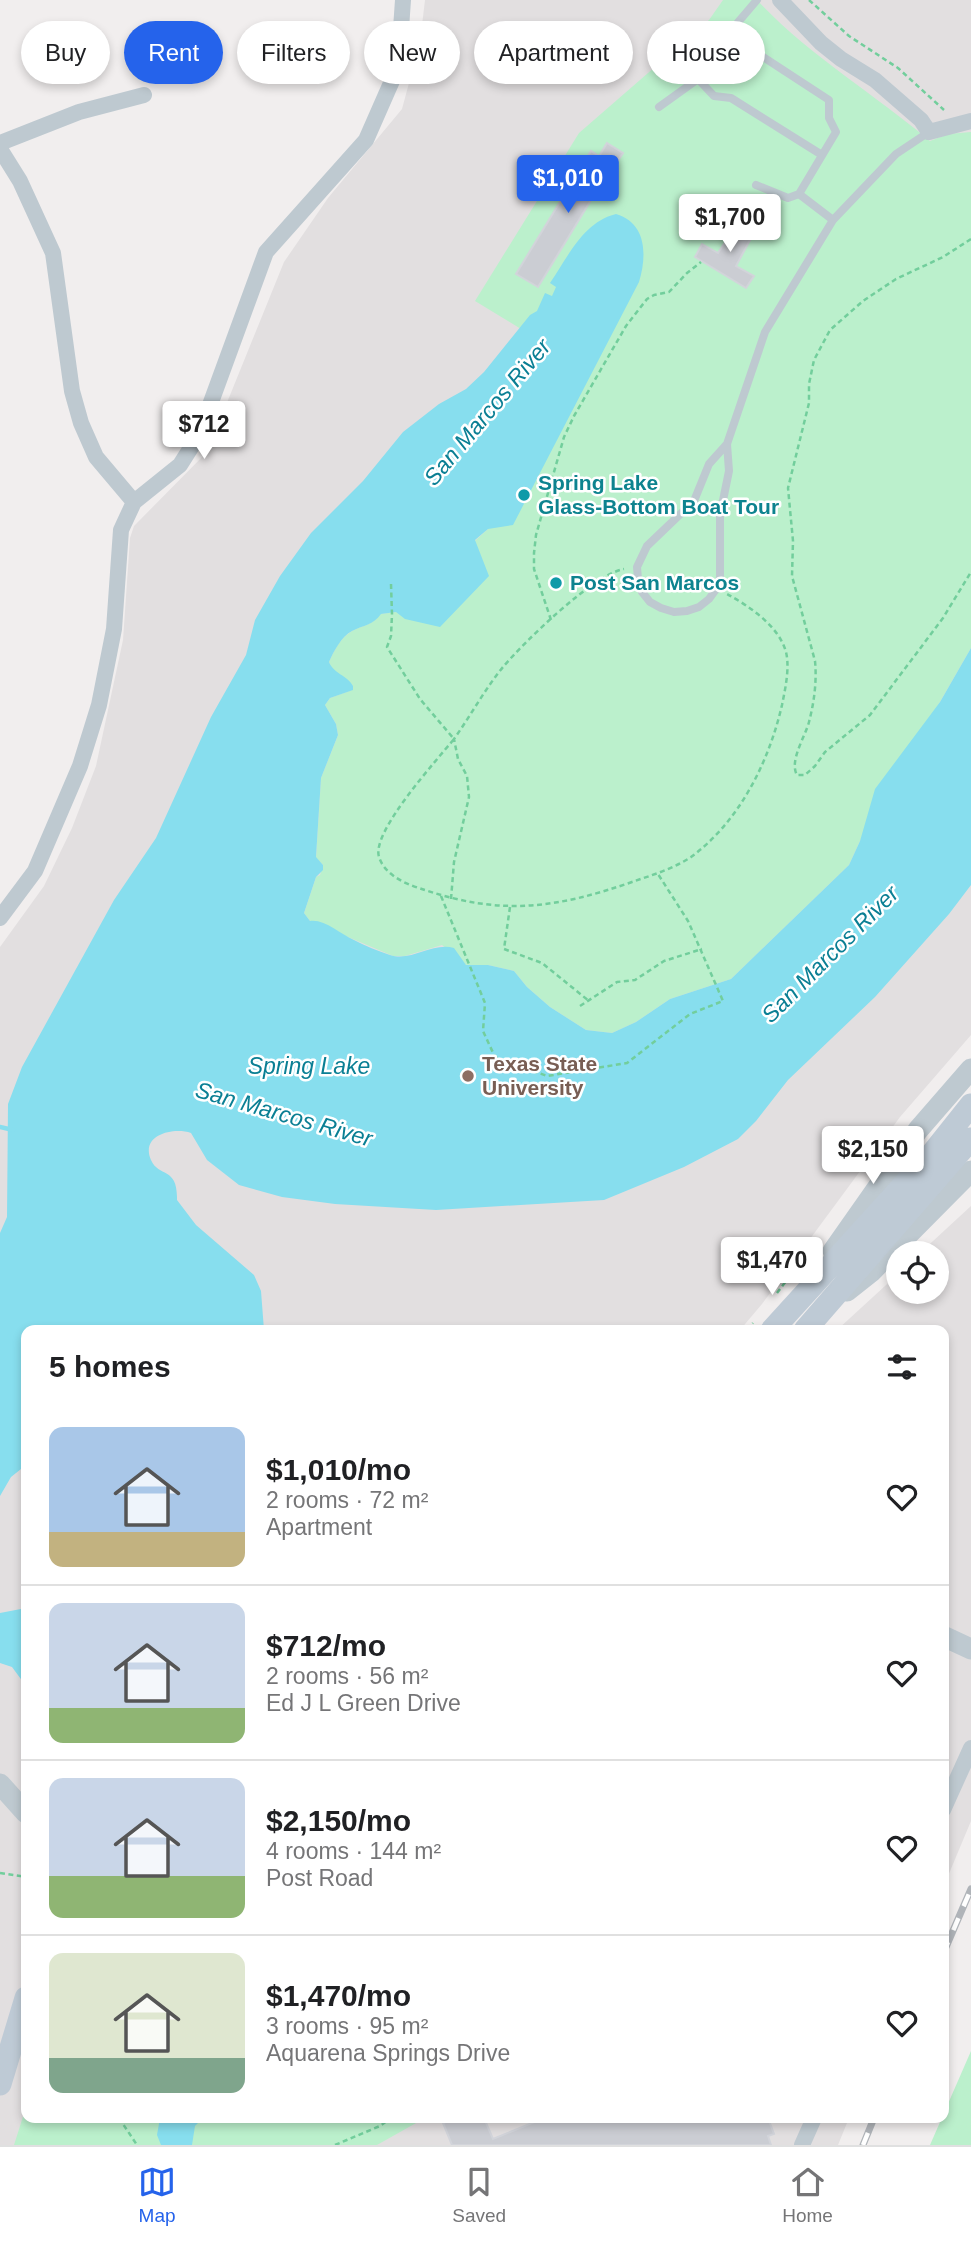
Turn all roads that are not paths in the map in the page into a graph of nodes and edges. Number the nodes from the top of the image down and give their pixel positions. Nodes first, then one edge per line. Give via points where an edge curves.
1 (403, 0) edge
2 (757, 0) edge
3 (780, 0) edge
4 (739, 21) edge
5 (765, 58) edge
6 (691, 84) edge
7 (703, 84) edge
8 (144, 94) dead end
9 (659, 107) dead end
10 (965, 122) edge
11 (929, 132) junction
12 (0, 143) edge
13 (0, 149) edge
14 (822, 155) junction
15 (756, 185) dead end
16 (799, 194) junction
17 (833, 220) junction
18 (727, 444) junction
19 (134, 502) junction
20 (0, 918) edge
21 (971, 1069) edge
22 (971, 1105) edge
23 (971, 1139) edge
24 (971, 1171) edge
25 (805, 1292) junction
26 (821, 1312) junction
27 (776, 1325) edge
28 (809, 1325) edge
29 (949, 1639) edge
30 (971, 1649) edge
31 (971, 1748) edge
32 (0, 1784) edge
33 (949, 1797) edge
34 (21, 1808) edge
35 (21, 2015) edge
36 (0, 2084) edge
37 (812, 2123) edge
38 (802, 2145) edge

1 - 19 street via 395,74 366,140 266,252 198,435 180,465
2 - 4 lane
3 - 11 street via 821,43 875,80
5 - 14 lane via 830,100 836,132
6 - 9 lane
7 - 14 lane via 714,96 732,98
8 - 12 street via 79,111
10 - 11 street
11 - 17 lane via 896,154
13 - 19 street via 53,253 72,391 81,423 96,457
14 - 16 lane
15 - 16 lane via 788,198
16 - 17 lane
17 - 18 lane via 765,332
18 - 18 lane via 729,471 720,514 716,588 699,607 674,612 661,608 642,592 637,566 647,546 694,501 709,464
19 - 20 street via 121,530 114,629 99,705 80,766 35,871
21 - 25 street via 918,1130
22 - 25 main road
23 - 26 main road
24 - 26 street via 871,1272
25 - 27 main road
26 - 28 main road
29 - 30 street
31 - 33 street
32 - 34 street
35 - 36 main road
37 - 38 street

